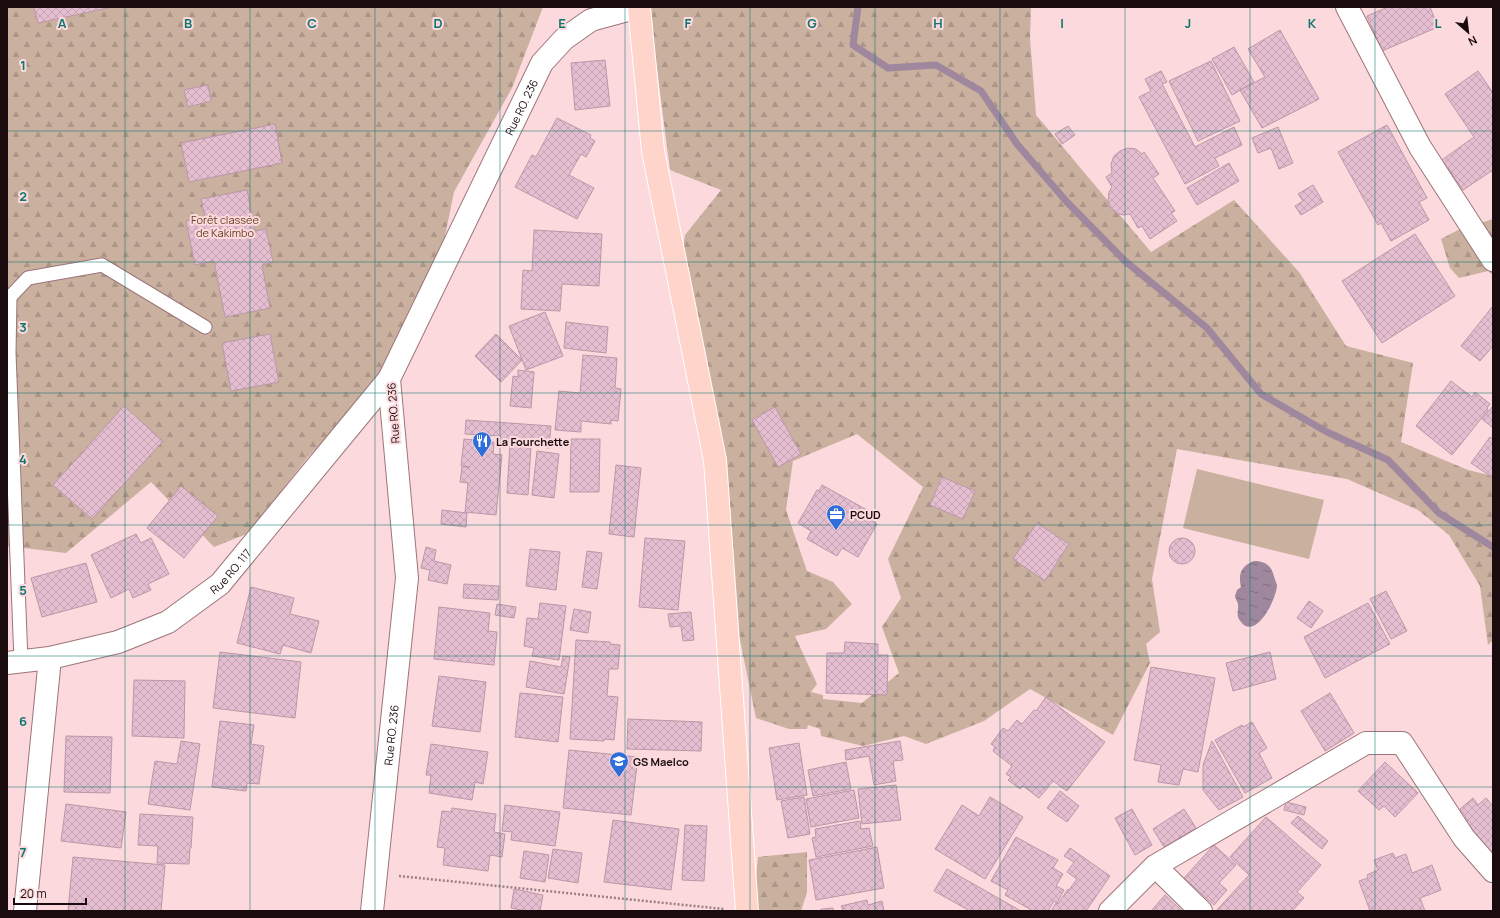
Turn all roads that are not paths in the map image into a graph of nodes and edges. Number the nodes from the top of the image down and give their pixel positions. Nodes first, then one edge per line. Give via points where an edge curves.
1 (639, 7) edge
2 (1347, 7) edge
3 (1493, 260) edge
4 (205, 327) dead end
5 (389, 379) junction
6 (50, 658) junction
7 (14, 662) edge
8 (1156, 866) junction
9 (1493, 871) edge
10 (25, 911) edge
11 (372, 911) edge
12 (747, 911) edge
13 (1110, 911) edge
14 (1201, 911) edge

1 - 5 street, Rue RO. 236 via 591,20 564,39 542,63
1 - 12 main road via 653,151 716,460
2 - 3 street via 1420,147
4 - 7 lane via 102,265 28,278 10,297
5 - 6 street, Rue RO. 117 via 220,584 168,622 118,642
5 - 11 street, Rue RO. 236 via 407,578
6 - 7 street, Rue RO. 117
6 - 10 street
8 - 9 street via 1366,743 1402,743 1464,838
8 - 13 street
8 - 14 street

